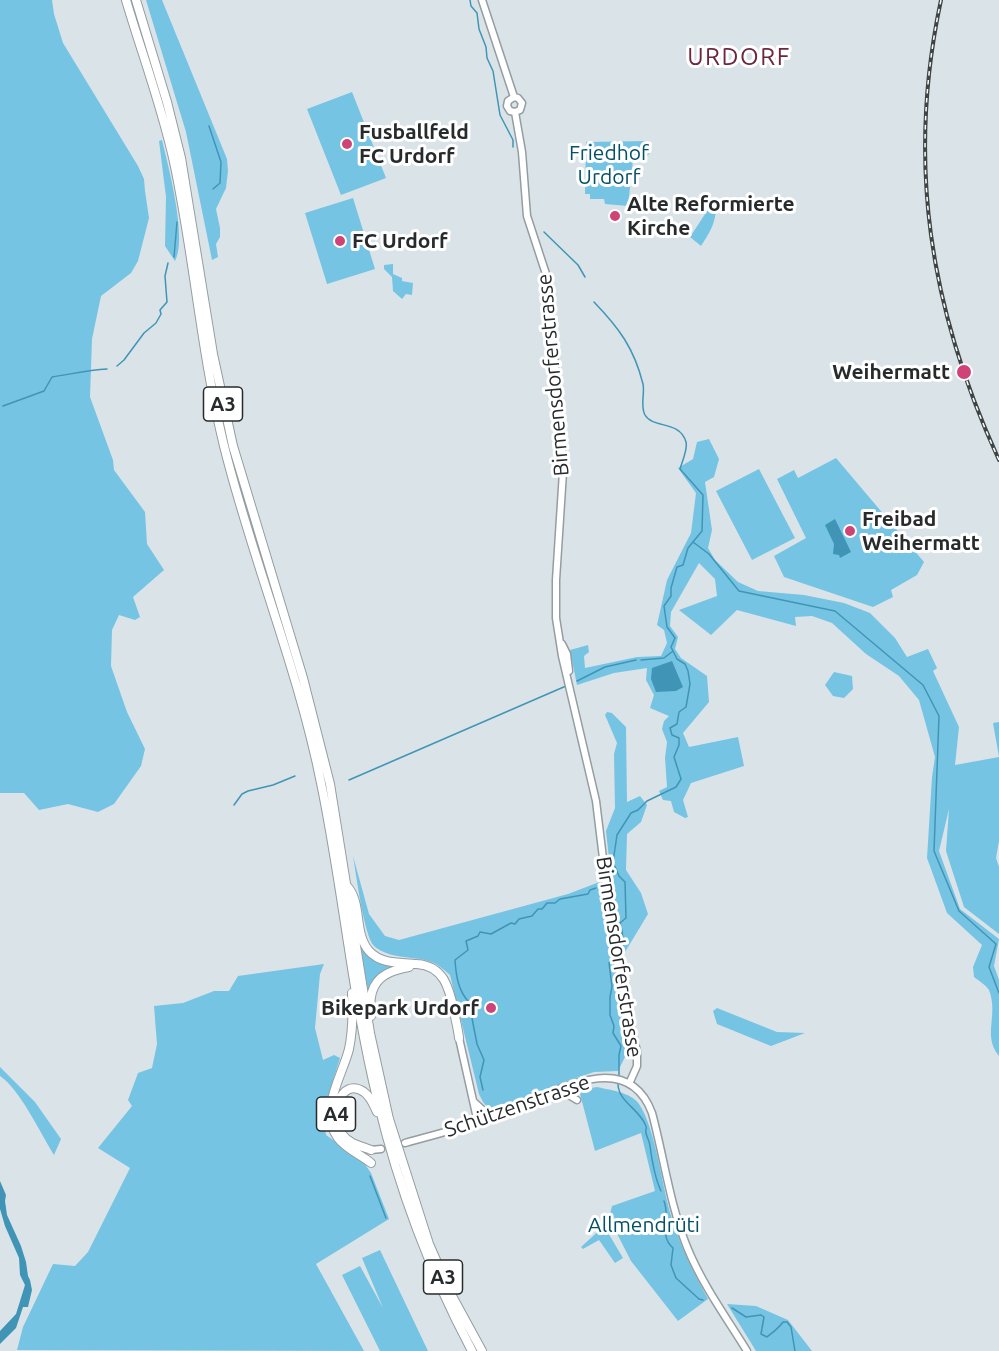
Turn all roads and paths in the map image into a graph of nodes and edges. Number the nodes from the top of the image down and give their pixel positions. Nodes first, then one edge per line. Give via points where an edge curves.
1 (126, 0) edge
2 (136, 0) edge
3 (483, 0) edge
4 (514, 97) junction
5 (515, 112) junction
6 (347, 885) junction
7 (349, 950) junction
8 (398, 966) junction
9 (459, 1038) joint
10 (375, 1058) junction
11 (627, 1083) junction
12 (554, 1091) junction
13 (577, 1100) dead end
14 (473, 1102) junction
15 (505, 1113) junction
16 (478, 1123) junction
17 (385, 1127) junction
18 (405, 1143) dead end
19 (346, 1146) junction
20 (381, 1149) dead end
21 (371, 1150) junction
22 (371, 1163) dead end
23 (472, 1351) edge
24 (482, 1351) edge
25 (747, 1351) edge

1 - 7 highway, A3 via 173,159 210,383 225,448 313,745
2 - 6 highway, A3 via 181,158 232,446 310,704 330,784
3 - 4 main road, Birmensdorferstrasse
4 - 5 main road, Birmensdorferstrasse via 522,105
4 - 5 main road, Birmensdorferstrasse via 507,106
5 - 11 main road, Birmensdorferstrasse via 527,216 546,274 559,400 563,472 555,604 596,801 615,955 637,1052 637,1066
6 - 8 highway via 354,893 366,946 380,959
6 - 10 highway, A3
7 - 17 highway, A3
7 - 19 highway, A4 via 352,1032 330,1113 334,1131
8 - 9 highway via 426,968 441,979
8 - 10 highway via 379,979 370,995
9 - 14 main road
10 - 24 highway, A3 via 389,1119 422,1224 452,1296
11 - 12 main road, Schützenstrasse via 585,1080
11 - 25 main road, Birmensdorferstrasse via 645,1098 652,1113 687,1248
12 - 13 main road
12 - 15 main road, Schützenstrasse
14 - 15 main road via 489,1114
14 - 16 main road
15 - 16 main road, Schützenstrasse
16 - 18 main road, Schützenstrasse
17 - 21 highway, A4 via 362,1091 348,1091 340,1098 336,1115 342,1134 352,1143
17 - 23 highway, A3 via 425,1252
19 - 21 highway, A4
19 - 22 highway, A4
20 - 21 main road

